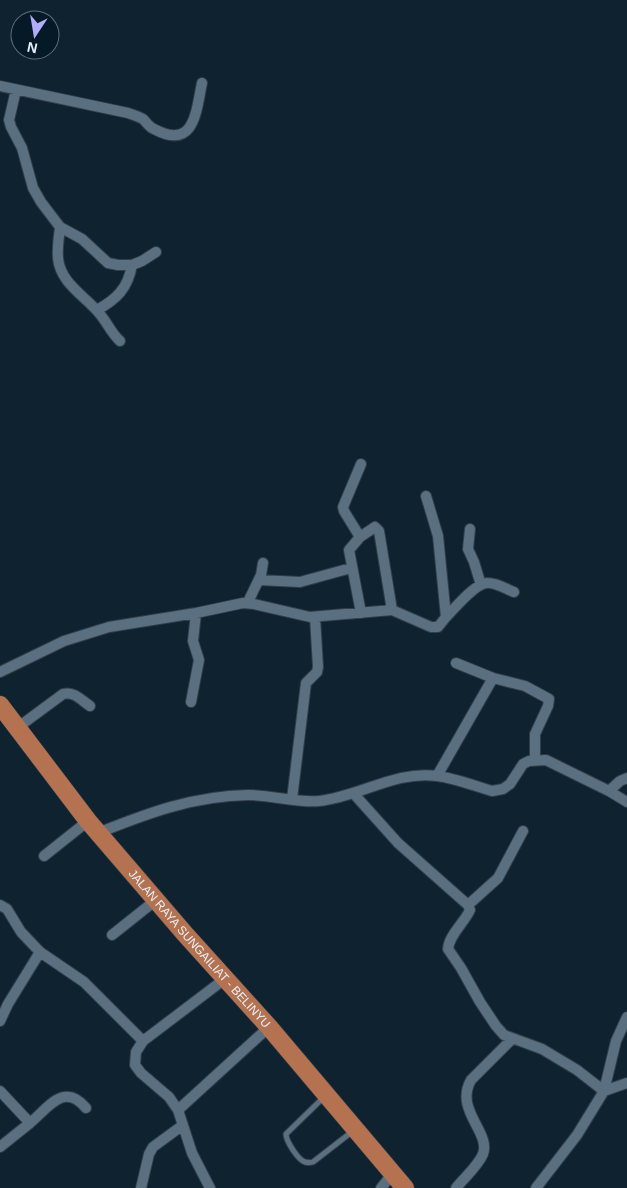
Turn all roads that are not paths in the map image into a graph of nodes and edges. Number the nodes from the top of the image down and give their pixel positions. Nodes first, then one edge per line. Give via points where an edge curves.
1 (202, 84) dead end
2 (0, 86) edge
3 (16, 90) junction
4 (60, 227) junction
5 (156, 252) dead end
6 (132, 264) junction
7 (97, 310) junction
8 (120, 341) dead end
9 (360, 464) dead end
10 (426, 496) dead end
11 (470, 529) dead end
12 (360, 537) junction
13 (263, 563) dead end
14 (352, 568) junction
15 (259, 580) junction
16 (481, 585) junction
17 (514, 592) dead end
18 (248, 602) junction
19 (392, 610) junction
20 (196, 613) junction
21 (361, 613) junction
22 (315, 617) junction
23 (446, 617) junction
24 (456, 663) dead end
25 (0, 672) edge
26 (493, 678) junction
27 (191, 702) dead end
28 (0, 705) edge
29 (90, 706) dead end
30 (17, 728) junction
31 (535, 759) junction
32 (437, 776) junction
33 (627, 778) edge
34 (609, 791) junction
35 (354, 794) junction
36 (292, 799) junction
37 (627, 802) edge
38 (93, 827) junction
39 (523, 831) dead end
40 (44, 856) dead end
41 (156, 900) junction
42 (0, 905) edge
43 (468, 905) junction
44 (112, 935) dead end
45 (40, 952) junction
46 (226, 978) junction
47 (627, 1016) edge
48 (0, 1021) edge
49 (269, 1027) junction
50 (512, 1039) junction
51 (143, 1041) junction
52 (627, 1082) edge
53 (0, 1091) edge
54 (604, 1091) junction
55 (326, 1095) junction
56 (86, 1108) dead end
57 (178, 1110) junction
58 (30, 1123) junction
59 (183, 1125) junction
60 (356, 1130) junction
61 (0, 1147) edge
62 (393, 1173) junction
63 (141, 1188) edge
64 (210, 1188) edge
65 (381, 1188) edge
66 (405, 1188) edge
67 (456, 1188) edge
68 (536, 1188) edge

1 - 3 street via 192,126 173,135 151,128 142,119 128,113
2 - 3 street
3 - 4 street via 11,127 22,148 33,188
4 - 6 street via 82,239 108,263
4 - 7 street via 58,260 62,271 74,289
5 - 6 street
6 - 7 street via 129,278 114,301
7 - 8 street
9 - 12 street via 343,506
10 - 23 street via 438,536
11 - 16 street via 468,548
12 - 14 street via 349,550
12 - 19 street via 371,528 378,529
13 - 15 street
14 - 15 street via 300,582
14 - 21 street
15 - 18 street
16 - 17 street via 491,582
16 - 23 street
18 - 20 street
18 - 22 street
19 - 21 street
19 - 23 street via 435,628
20 - 25 street via 85,634
20 - 27 street via 193,640 199,660
21 - 22 street
22 - 36 street via 318,669 306,682
24 - 26 street
26 - 31 street via 525,686 548,699 535,734
26 - 32 street
28 - 30 highway, JALAN RAYA SUNGAILIAT - BELINYU
29 - 30 street via 74,695 63,694
30 - 38 highway, JALAN RAYA SUNGAILIAT - BELINYU
31 - 32 street via 523,764 510,784 499,791
31 - 34 street via 553,762
32 - 35 street via 402,778
33 - 34 street
34 - 37 street
35 - 36 street via 314,801
35 - 43 street via 398,843
36 - 38 street via 248,795 216,797
38 - 40 street
38 - 41 highway, JALAN RAYA SUNGAILIAT - BELINYU
39 - 43 street via 498,878
41 - 44 street
41 - 46 highway, JALAN RAYA SUNGAILIAT - BELINYU
42 - 45 street via 7,909 21,932
43 - 50 street via 470,910 450,940 448,949 496,1026
45 - 48 street
45 - 51 street via 84,982
46 - 49 highway, JALAN RAYA SUNGAILIAT - BELINYU
46 - 51 street
47 - 54 street via 616,1041
49 - 55 highway, JALAN RAYA SUNGAILIAT - BELINYU
49 - 57 street
50 - 54 street via 542,1049
50 - 67 street via 468,1086 465,1098 484,1148 481,1158
51 - 57 street via 136,1052 135,1065
52 - 54 street
53 - 58 street
54 - 68 street via 577,1134
55 - 60 highway, JALAN RAYA SUNGAILIAT - BELINYU
55 - 60 lane via 286,1134 287,1141 302,1161 316,1160
56 - 58 street via 75,1097 66,1096
57 - 59 street
58 - 61 street
59 - 63 street via 153,1147
59 - 64 street via 192,1153
60 - 62 highway, JALAN RAYA SUNGAILIAT - BELINYU
62 - 65 street
62 - 66 highway, JALAN RAYA SUNGAILIAT - BELINYU

